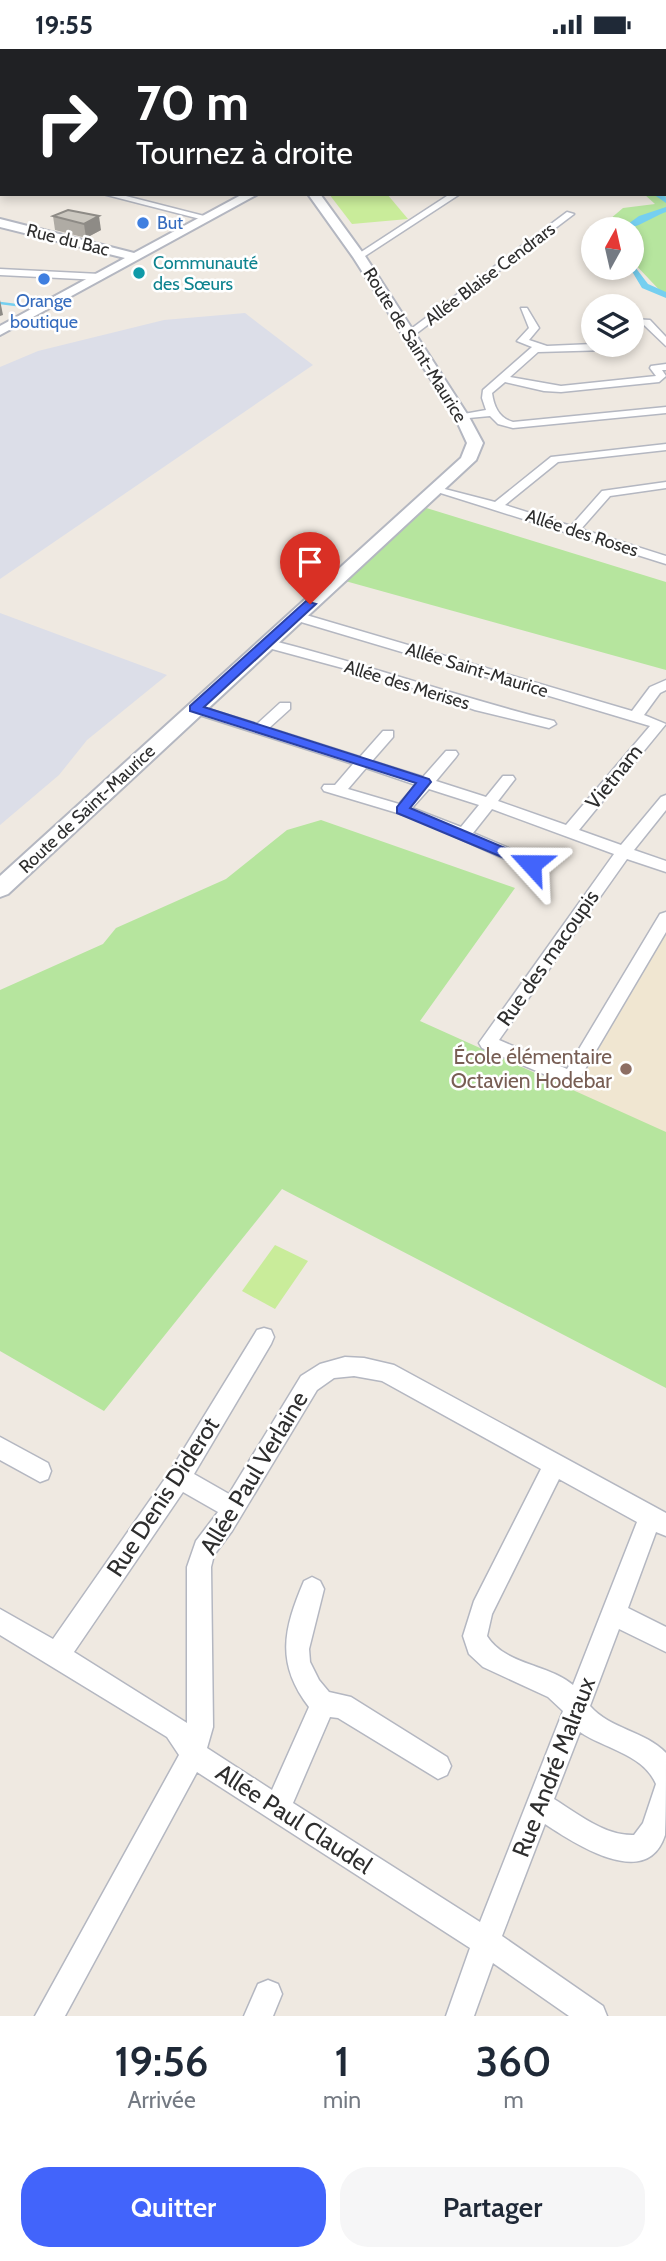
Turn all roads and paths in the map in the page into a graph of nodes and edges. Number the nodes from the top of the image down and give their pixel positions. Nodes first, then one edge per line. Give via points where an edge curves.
1 (115, 196) edge
2 (249, 196) edge
3 (315, 196) edge
4 (453, 196) edge
5 (570, 213) dead end
6 (208, 218) junction
7 (0, 223) edge
8 (359, 256) junction
9 (135, 257) junction
10 (0, 272) edge
11 (100, 277) junction
12 (524, 310) dead end
13 (644, 322) edge
14 (0, 331) edge
15 (410, 334) junction
16 (666, 343) edge
17 (581, 348) edge
18 (544, 351) junction
19 (666, 367) edge
20 (503, 378) junction
21 (666, 409) edge
22 (492, 412) junction
23 (462, 417) junction
24 (666, 447) edge
25 (666, 485) edge
26 (438, 490) junction
27 (498, 505) junction
28 (572, 532) junction
29 (666, 561) edge
30 (296, 616) junction
31 (266, 643) junction
32 (666, 684) edge
33 (285, 706) dead end
34 (195, 709) junction
35 (635, 717) junction
36 (549, 724) dead end
37 (659, 724) joint
38 (260, 729) junction
39 (388, 734) dead end
40 (451, 754) dead end
41 (365, 761) junction
42 (508, 779) dead end
43 (425, 782) junction
44 (666, 800) edge
45 (489, 803) junction
46 (402, 810) junction
47 (570, 831) junction
48 (464, 834) junction
49 (624, 852) junction
50 (531, 864) dead end
51 (666, 867) edge
52 (0, 889) edge
53 (666, 918) edge
54 (264, 1337) dead end
55 (0, 1447) edge
56 (555, 1464) junction
57 (40, 1471) dead end
58 (179, 1478) junction
59 (231, 1507) junction
60 (658, 1522) edge
61 (312, 1589) dead end
62 (614, 1613) junction
63 (0, 1622) edge
64 (666, 1640) edge
65 (57, 1655) junction
66 (323, 1704) junction
67 (578, 1707) junction
68 (193, 1754) junction
69 (438, 1766) dead end
70 (666, 1778) edge
71 (666, 1791) edge
72 (539, 1805) junction
73 (277, 1809) junction
74 (486, 1942) junction
75 (49, 2016) edge
76 (460, 2016) edge
77 (593, 2016) edge

1 - 6 street
2 - 6 street
3 - 8 street, Route de Saint-Maurice
4 - 8 street
5 - 15 street, Allée Blaise Cendrars
6 - 9 street
7 - 9 street, Rue du Bac
8 - 15 street, Route de Saint-Maurice
9 - 11 street
10 - 11 street
11 - 14 street
12 - 18 street via 534,328 522,341
13 - 16 street
15 - 23 street, Route de Saint-Maurice
17 - 18 street
18 - 20 street via 536,349
19 - 20 street via 655,368 659,379 561,389
20 - 22 street via 486,394
21 - 22 street via 510,425
22 - 23 street
23 - 26 street, Route de Saint-Maurice via 474,438 473,453
24 - 27 street, Allée des Roses via 555,459
25 - 28 street via 606,493
26 - 27 street, Allée des Roses
26 - 30 street, Route de Saint-Maurice
27 - 28 street, Allée des Roses
28 - 29 street, Allée des Roses
30 - 31 street, Route de Saint-Maurice
30 - 35 street, Allée Saint-Maurice
31 - 34 street, Route de Saint-Maurice
31 - 36 street, Allée des Merises
32 - 35 street via 655,690
33 - 38 street
34 - 38 street
34 - 52 street, Route de Saint-Maurice
35 - 37 street, Allée Saint-Maurice
37 - 47 street, Vietnam
38 - 41 street
39 - 41 street
40 - 43 street
41 - 43 street
41 - 46 street via 334,790
42 - 45 street
43 - 45 street
43 - 46 street
44 - 49 street
45 - 47 street
45 - 48 street
46 - 48 street
47 - 49 street
48 - 50 street
49 - 51 street
49 - 53 street, Rue des macoupis via 488,1043 571,1078
54 - 58 street, Rue Denis Diderot
55 - 57 street
56 - 59 street, Allée Paul Verlaine via 386,1372 339,1366 309,1383
56 - 60 street, Allée Paul Verlaine
56 - 67 street via 474,1631 481,1650 558,1689
58 - 59 street
58 - 65 street, Rue Denis Diderot
59 - 68 street, Allée Paul Verlaine via 204,1549 199,1566 200,1727
60 - 62 street, Rue André Malraux
61 - 66 street via 296,1653 304,1683
62 - 64 street
62 - 67 street, Rue André Malraux
63 - 65 street, Allée Paul Claudel
65 - 68 street, Allée Paul Claudel via 176,1728
66 - 69 street via 342,1706
66 - 73 street
67 - 70 street via 588,1723 659,1762
67 - 72 street, Rue André Malraux
68 - 73 street, Allée Paul Claudel
68 - 75 street, Allée Paul Verlaine
71 - 72 street via 649,1841 634,1850 610,1846
72 - 74 street, Rue André Malraux
73 - 74 street, Allée Paul Claudel
74 - 76 street, Rue André Malraux
74 - 77 street, Allée Paul Claudel

